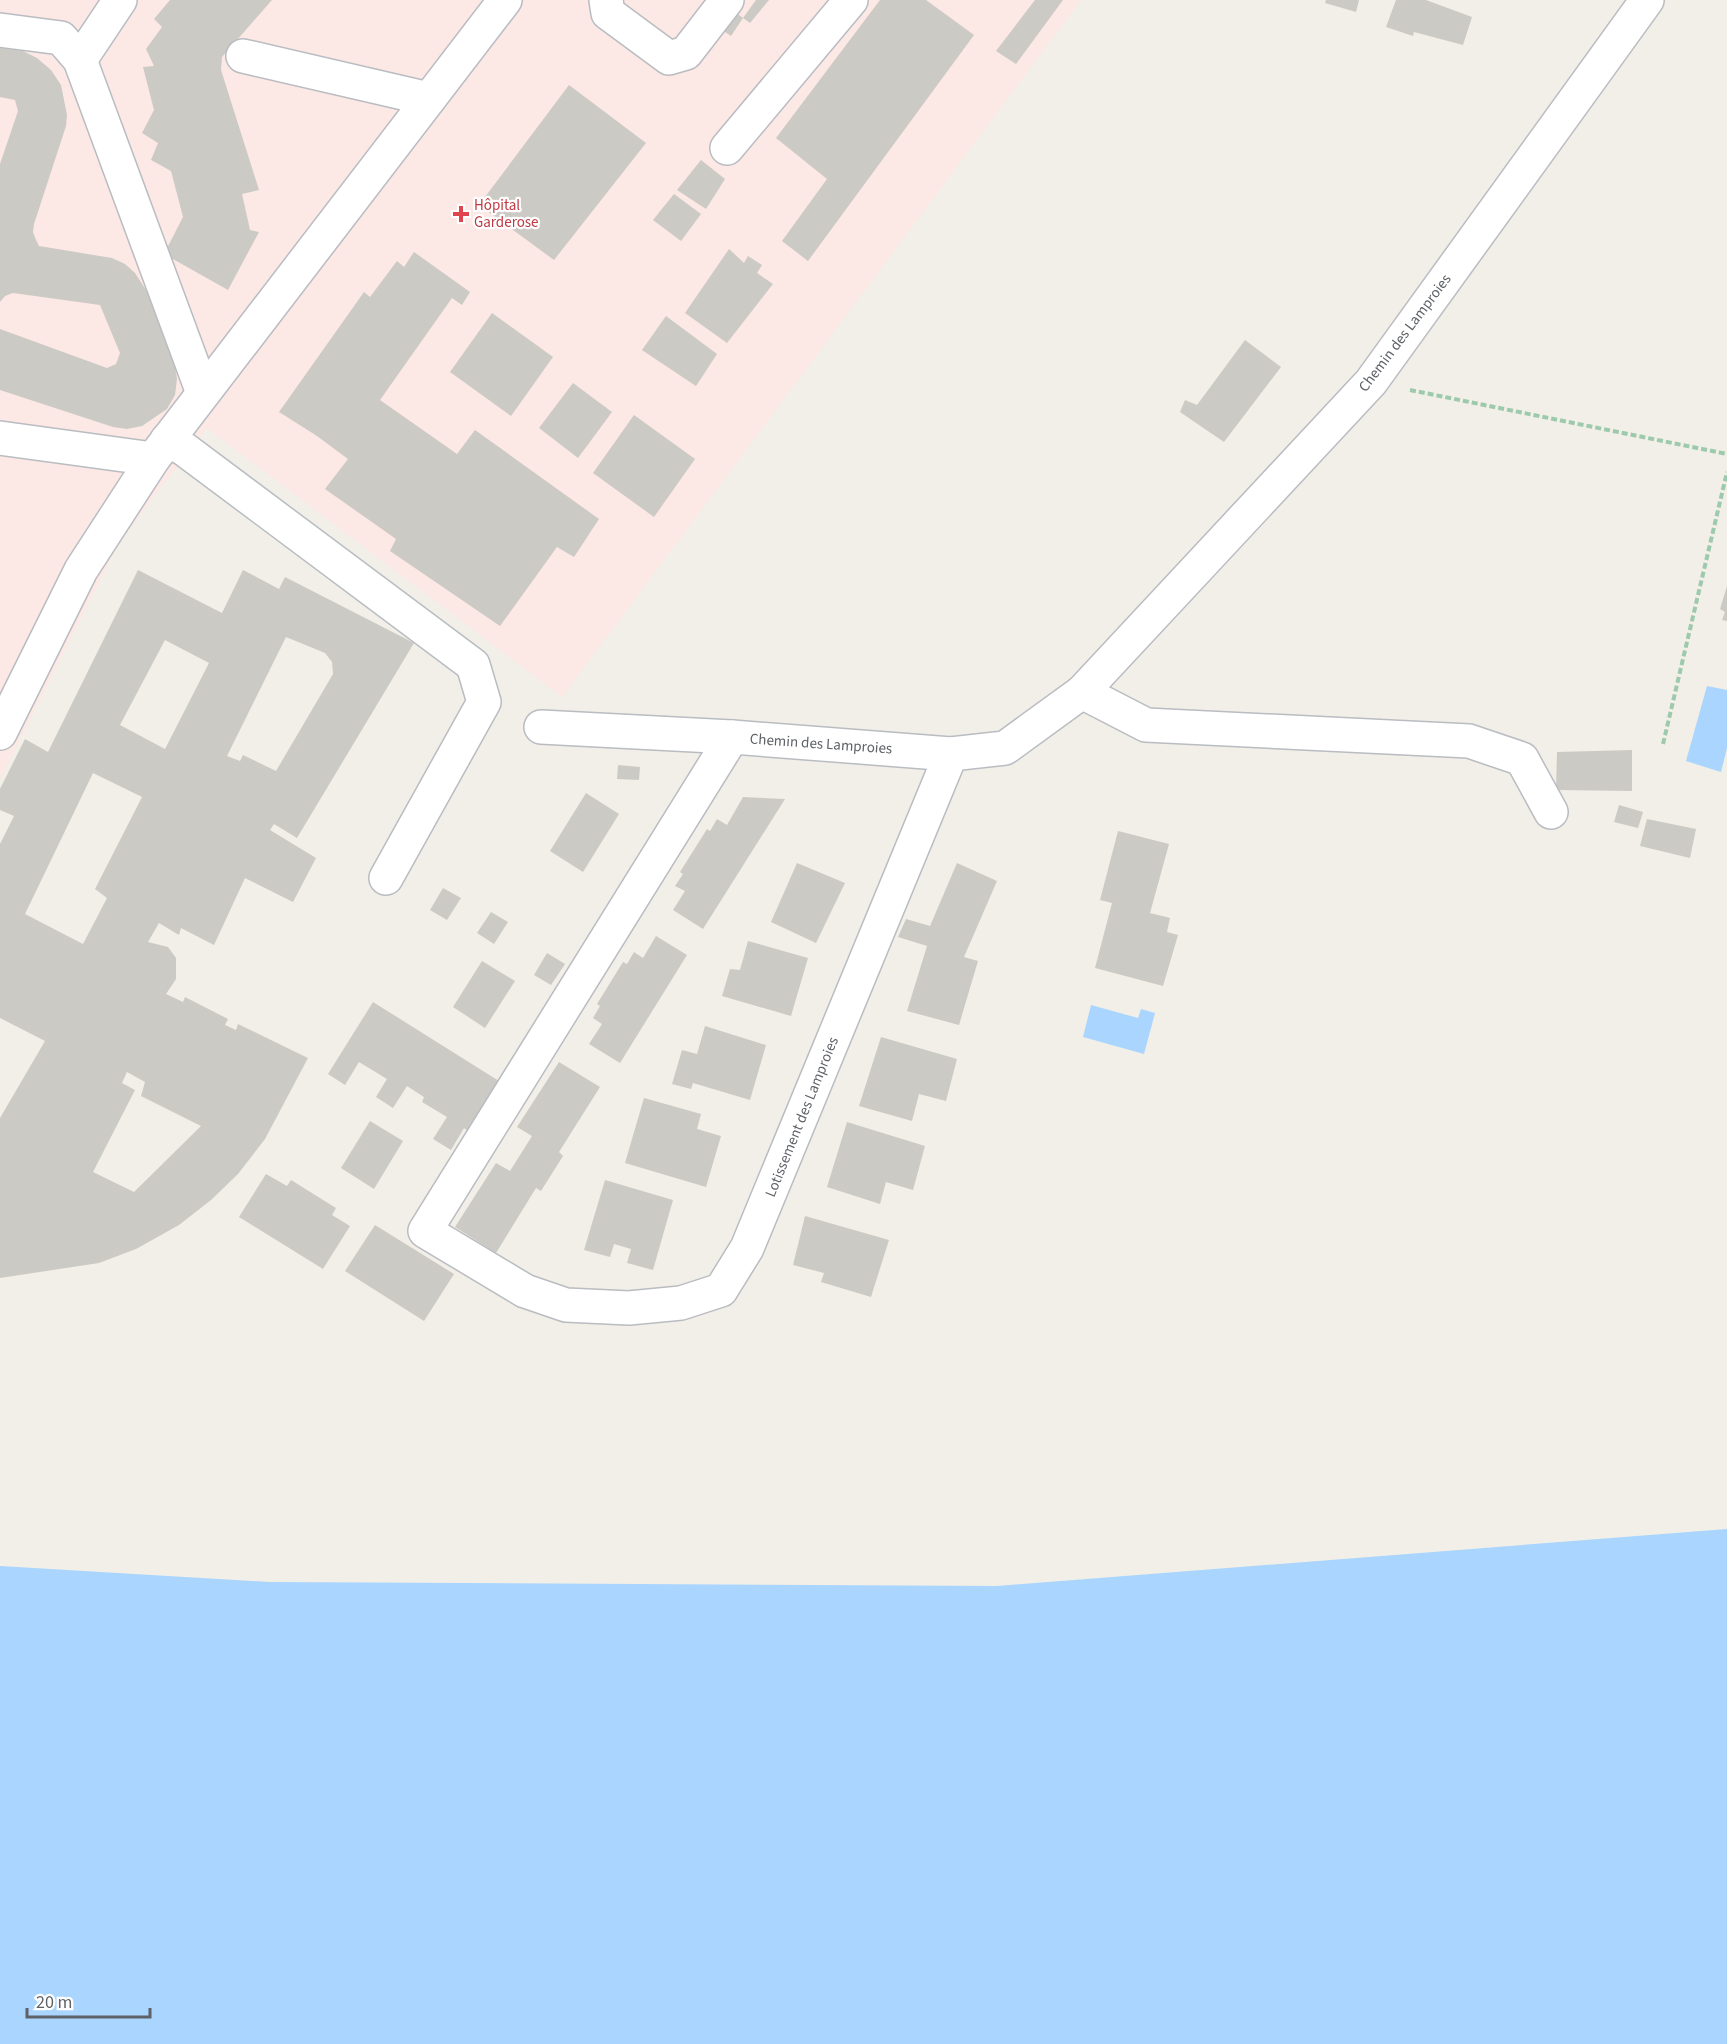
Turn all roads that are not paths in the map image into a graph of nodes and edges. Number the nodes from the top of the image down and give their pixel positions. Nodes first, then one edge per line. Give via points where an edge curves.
1 (120, 0) edge
2 (505, 0) edge
3 (606, 0) edge
4 (728, 0) edge
5 (851, 0) edge
6 (1647, 0) edge
7 (0, 30) edge
8 (243, 56) dead end
9 (80, 60) junction
10 (429, 99) junction
11 (727, 148) dead end
12 (203, 393) junction
13 (0, 438) edge
14 (160, 449) junction
15 (1082, 692) junction
16 (541, 727) dead end
17 (0, 733) edge
18 (732, 737) junction
19 (951, 754) junction
20 (1551, 812) dead end
21 (386, 878) dead end

1 - 9 street
2 - 10 street
3 - 4 street via 609,13 669,58 686,53
5 - 11 street
6 - 15 street, Chemin des Lamproies via 1371,382
7 - 9 street via 61,38
8 - 10 street
9 - 12 street
10 - 12 street
12 - 14 street
13 - 14 street
14 - 17 street via 81,570
14 - 21 street via 184,448 473,665 484,702
15 - 19 street, Chemin des Lamproies via 1005,748
15 - 20 street via 1146,725 1469,741 1522,759
16 - 18 street, Chemin des Lamproies
18 - 19 street, Chemin des Lamproies
18 - 19 street, Lotissement des Lamproies via 425,1232 525,1291 566,1305 629,1308 681,1303 721,1290 747,1248

